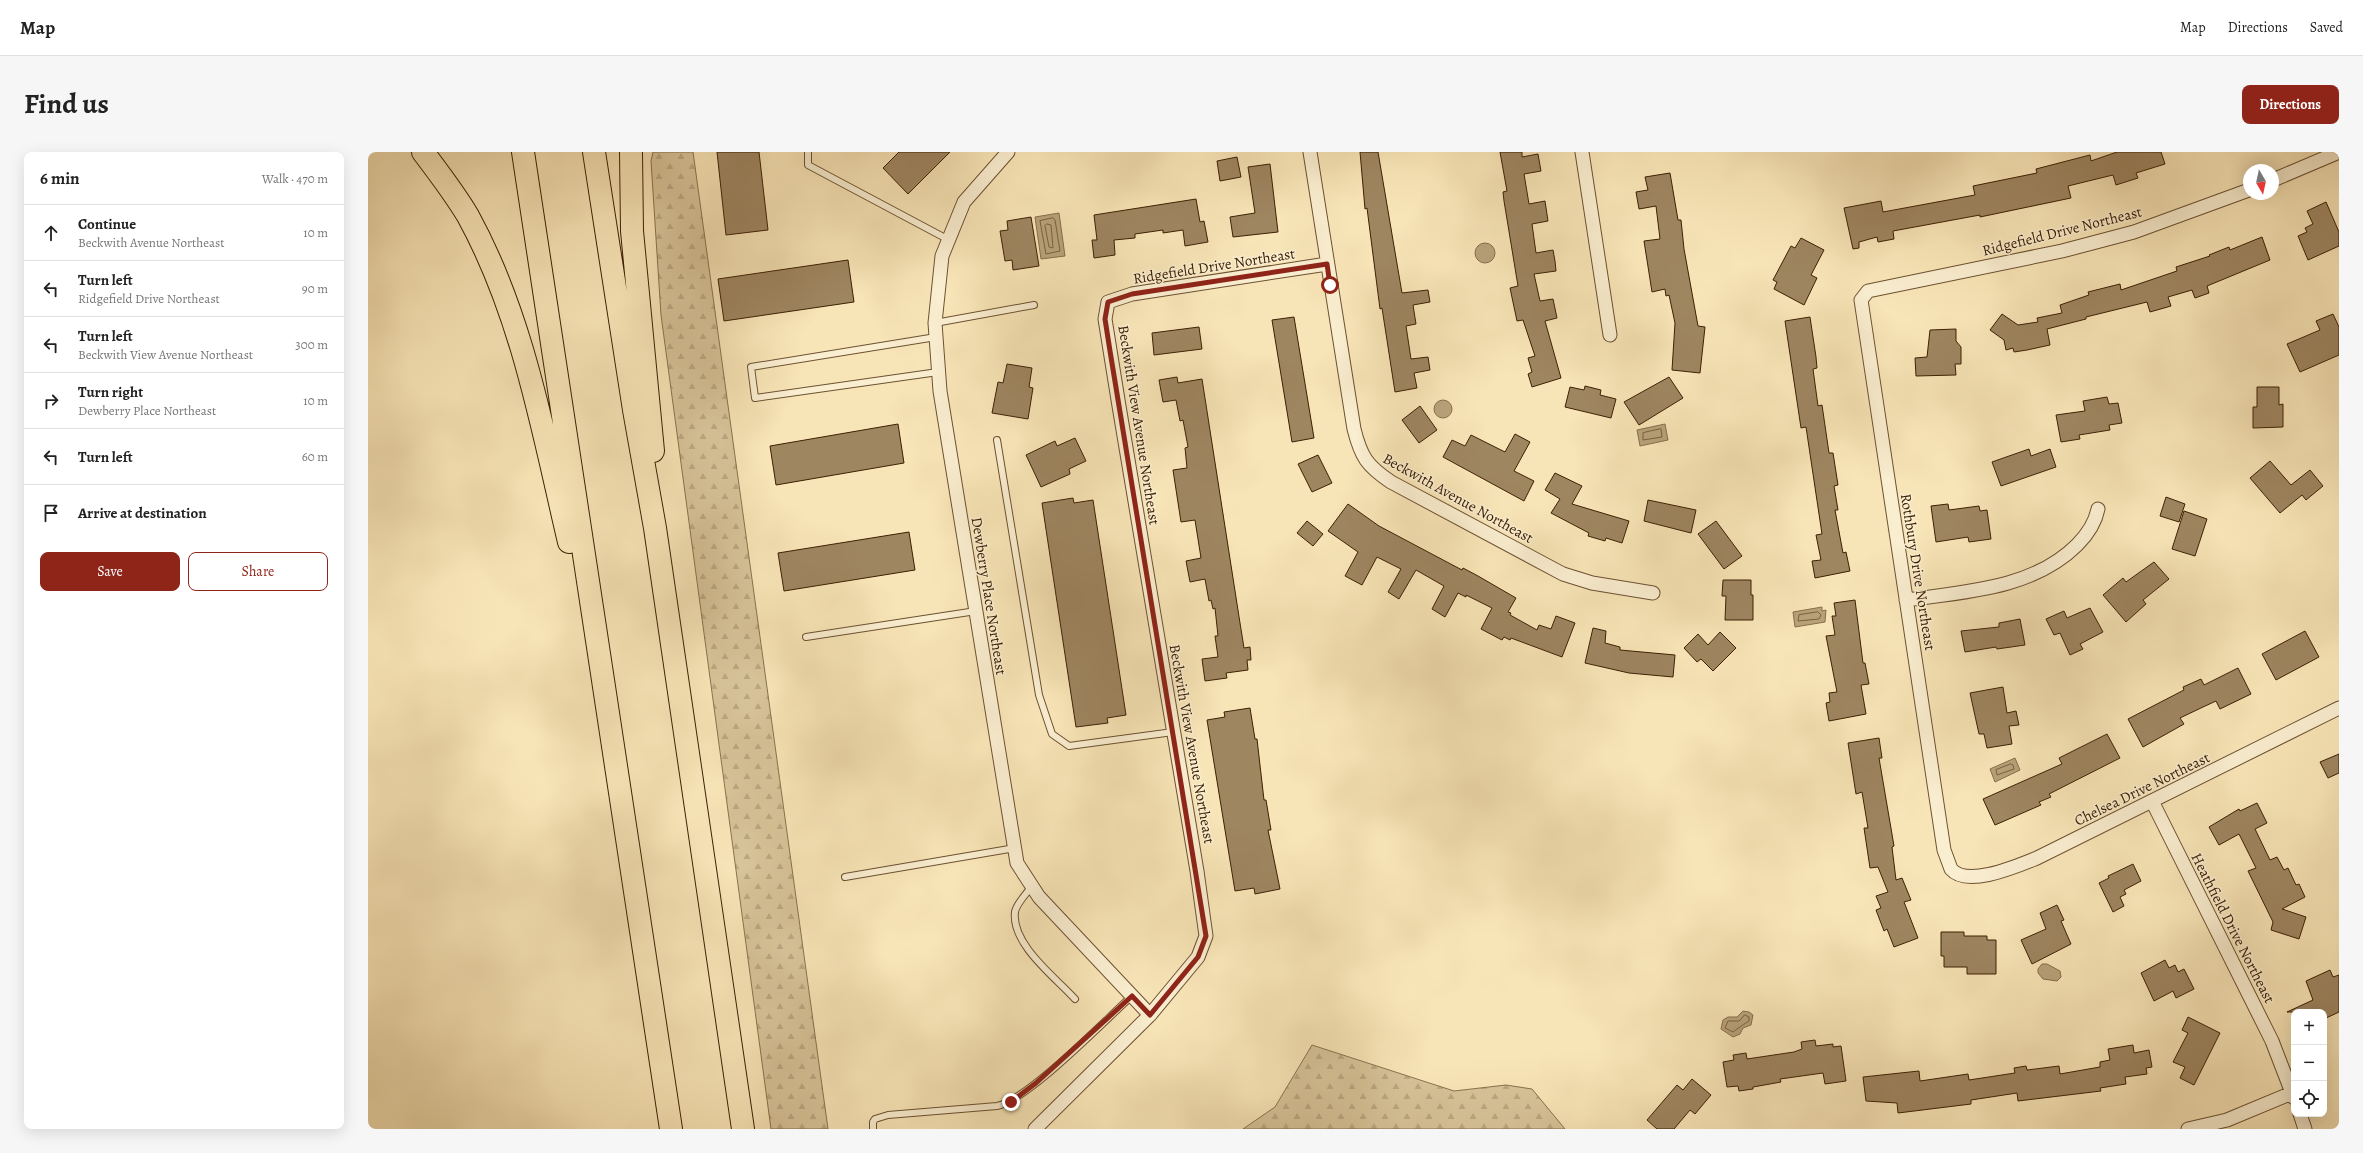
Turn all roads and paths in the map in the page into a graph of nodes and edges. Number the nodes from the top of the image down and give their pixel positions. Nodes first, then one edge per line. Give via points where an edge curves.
1 (423, 152) edge
2 (523, 152) edge
3 (594, 152) edge
4 (631, 152) edge
5 (808, 152) edge
6 (1008, 152) edge
7 (1310, 152) edge
8 (1582, 152) edge
9 (2339, 152) edge
10 (2279, 177) edge
11 (2243, 192) edge
12 (949, 240) junction
13 (1327, 264) junction
14 (1879, 288) joint
15 (1108, 302) joint
16 (1034, 306) dead end
17 (935, 323) junction
18 (1610, 335) dead end
19 (936, 337) junction
20 (938, 372) junction
21 (997, 440) dead end
22 (2098, 510) dead end
23 (654, 528) junction
24 (1653, 592) dead end
25 (1906, 600) junction
26 (976, 611) junction
27 (806, 637) dead end
28 (604, 683) junction
29 (2339, 708) edge
30 (1173, 732) junction
31 (2152, 801) junction
32 (1015, 848) junction
33 (1953, 871) joint
34 (845, 877) dead end
35 (1032, 886) junction
36 (1132, 996) junction
37 (1075, 999) dead end
38 (1150, 1015) junction
39 (2291, 1091) edge
40 (2291, 1097) edge
41 (2301, 1117) edge
42 (671, 1129) edge
43 (743, 1129) edge
44 (873, 1129) edge
45 (1035, 1129) edge
46 (2188, 1129) edge
47 (2305, 1129) edge

1 - 28 highway via 468,216 493,268 522,348
2 - 28 highway
3 - 23 highway
4 - 23 highway via 632,231 653,440
5 - 12 lane via 808,165
6 - 12 street, Dewberry Place Northeast via 964,202
7 - 13 street, Beckwith Avenue Northeast
8 - 18 street
9 - 10 street
11 - 14 street, Ridgefield Drive Northeast via 2134,232 2019,261
12 - 17 street, Dewberry Place Northeast via 942,256
13 - 15 street, Ridgefield Drive Northeast via 1132,294
13 - 24 street, Beckwith Avenue Northeast via 1354,429 1361,453 1370,466 1391,482 1563,574 1592,583
14 - 25 street, Rothbury Drive Northeast via 1868,291 1861,300 1862,312
15 - 30 street, Beckwith View Avenue Northeast via 1105,319
16 - 17 lane
17 - 19 street, Dewberry Place Northeast
19 - 20 street, Dewberry Place Northeast
19 - 20 lane via 751,367 755,398
20 - 26 street, Dewberry Place Northeast
21 - 30 lane via 1038,695 1052,734 1069,746
22 - 25 street via 2087,534 2064,558 2031,576 1993,588
23 - 43 highway
25 - 33 street, Rothbury Drive Northeast via 1944,850
26 - 27 lane
26 - 32 street, Dewberry Place Northeast
28 - 42 highway
29 - 31 street, Chelsea Drive Northeast
30 - 38 street, Beckwith View Avenue Northeast via 1206,936 1198,957
31 - 33 street, Chelsea Drive Northeast via 2037,858 2005,870 1964,876
31 - 39 street, Heathfield Drive Northeast via 2272,1041
32 - 34 lane
32 - 35 street, Dewberry Place Northeast via 1017,863
35 - 36 street, Dewberry Place Northeast via 1039,897
35 - 37 lane via 1015,910 1016,931 1022,943
36 - 38 street, Dewberry Place Northeast
36 - 44 lane via 1036,1083 1011,1102 997,1106 888,1115 875,1119
38 - 45 street, Beckwith View Avenue Northeast
40 - 46 street via 2227,1120
41 - 47 street

